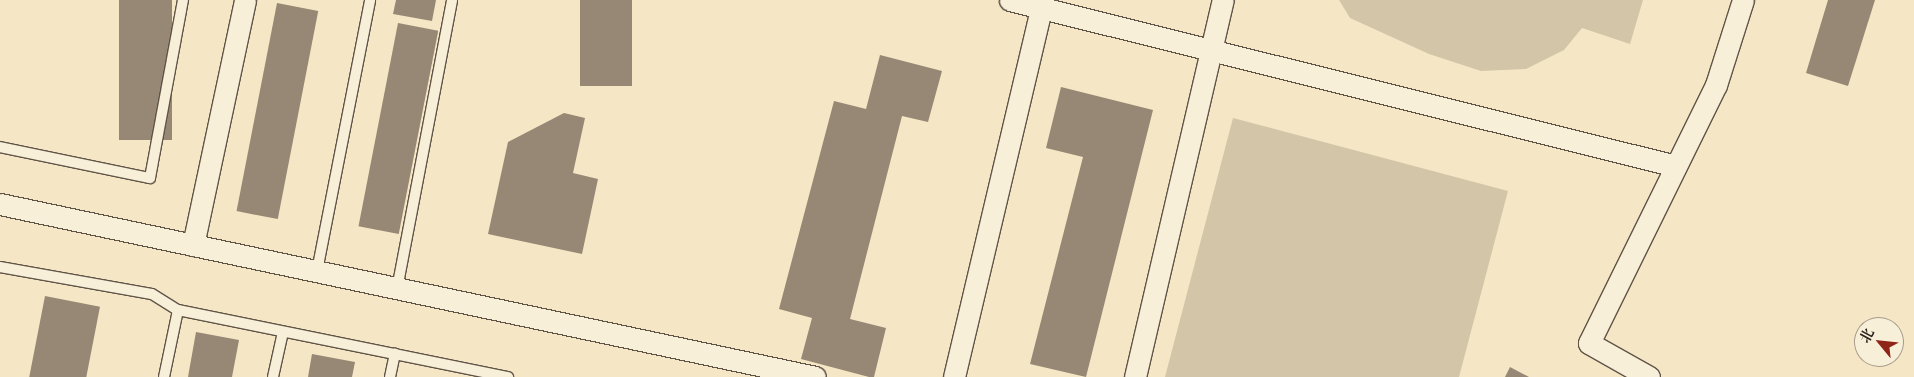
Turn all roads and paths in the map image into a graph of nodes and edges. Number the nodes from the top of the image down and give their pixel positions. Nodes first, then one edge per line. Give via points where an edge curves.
1 (182, 0) edge
2 (245, 0) edge
3 (370, 0) edge
4 (452, 0) edge
5 (1010, 0) edge
6 (1223, 0) edge
7 (1743, 0) edge
8 (1042, 4) edge
9 (1211, 50) junction
10 (0, 147) edge
11 (1676, 166) junction
12 (0, 204) edge
13 (193, 245) junction
14 (0, 267) edge
15 (317, 272) junction
16 (397, 289) junction
17 (178, 310) junction
18 (283, 332) junction
19 (395, 354) junction
20 (164, 377) edge
21 (274, 377) edge
22 (390, 377) edge
23 (508, 377) edge
24 (814, 377) edge
25 (954, 377) edge
26 (1135, 377) edge
27 (1649, 377) edge

1 - 10 lane via 150,178
2 - 13 street
3 - 15 lane
4 - 16 lane
5 - 8 street
6 - 9 street
7 - 11 street via 1716,84
8 - 9 street
8 - 25 street
9 - 11 street
9 - 26 street
11 - 27 street via 1589,343
12 - 13 street
13 - 15 street
14 - 17 lane via 152,294
15 - 16 street
16 - 24 street
17 - 18 lane
17 - 20 lane
18 - 19 lane
18 - 21 lane
19 - 22 lane
19 - 23 lane

